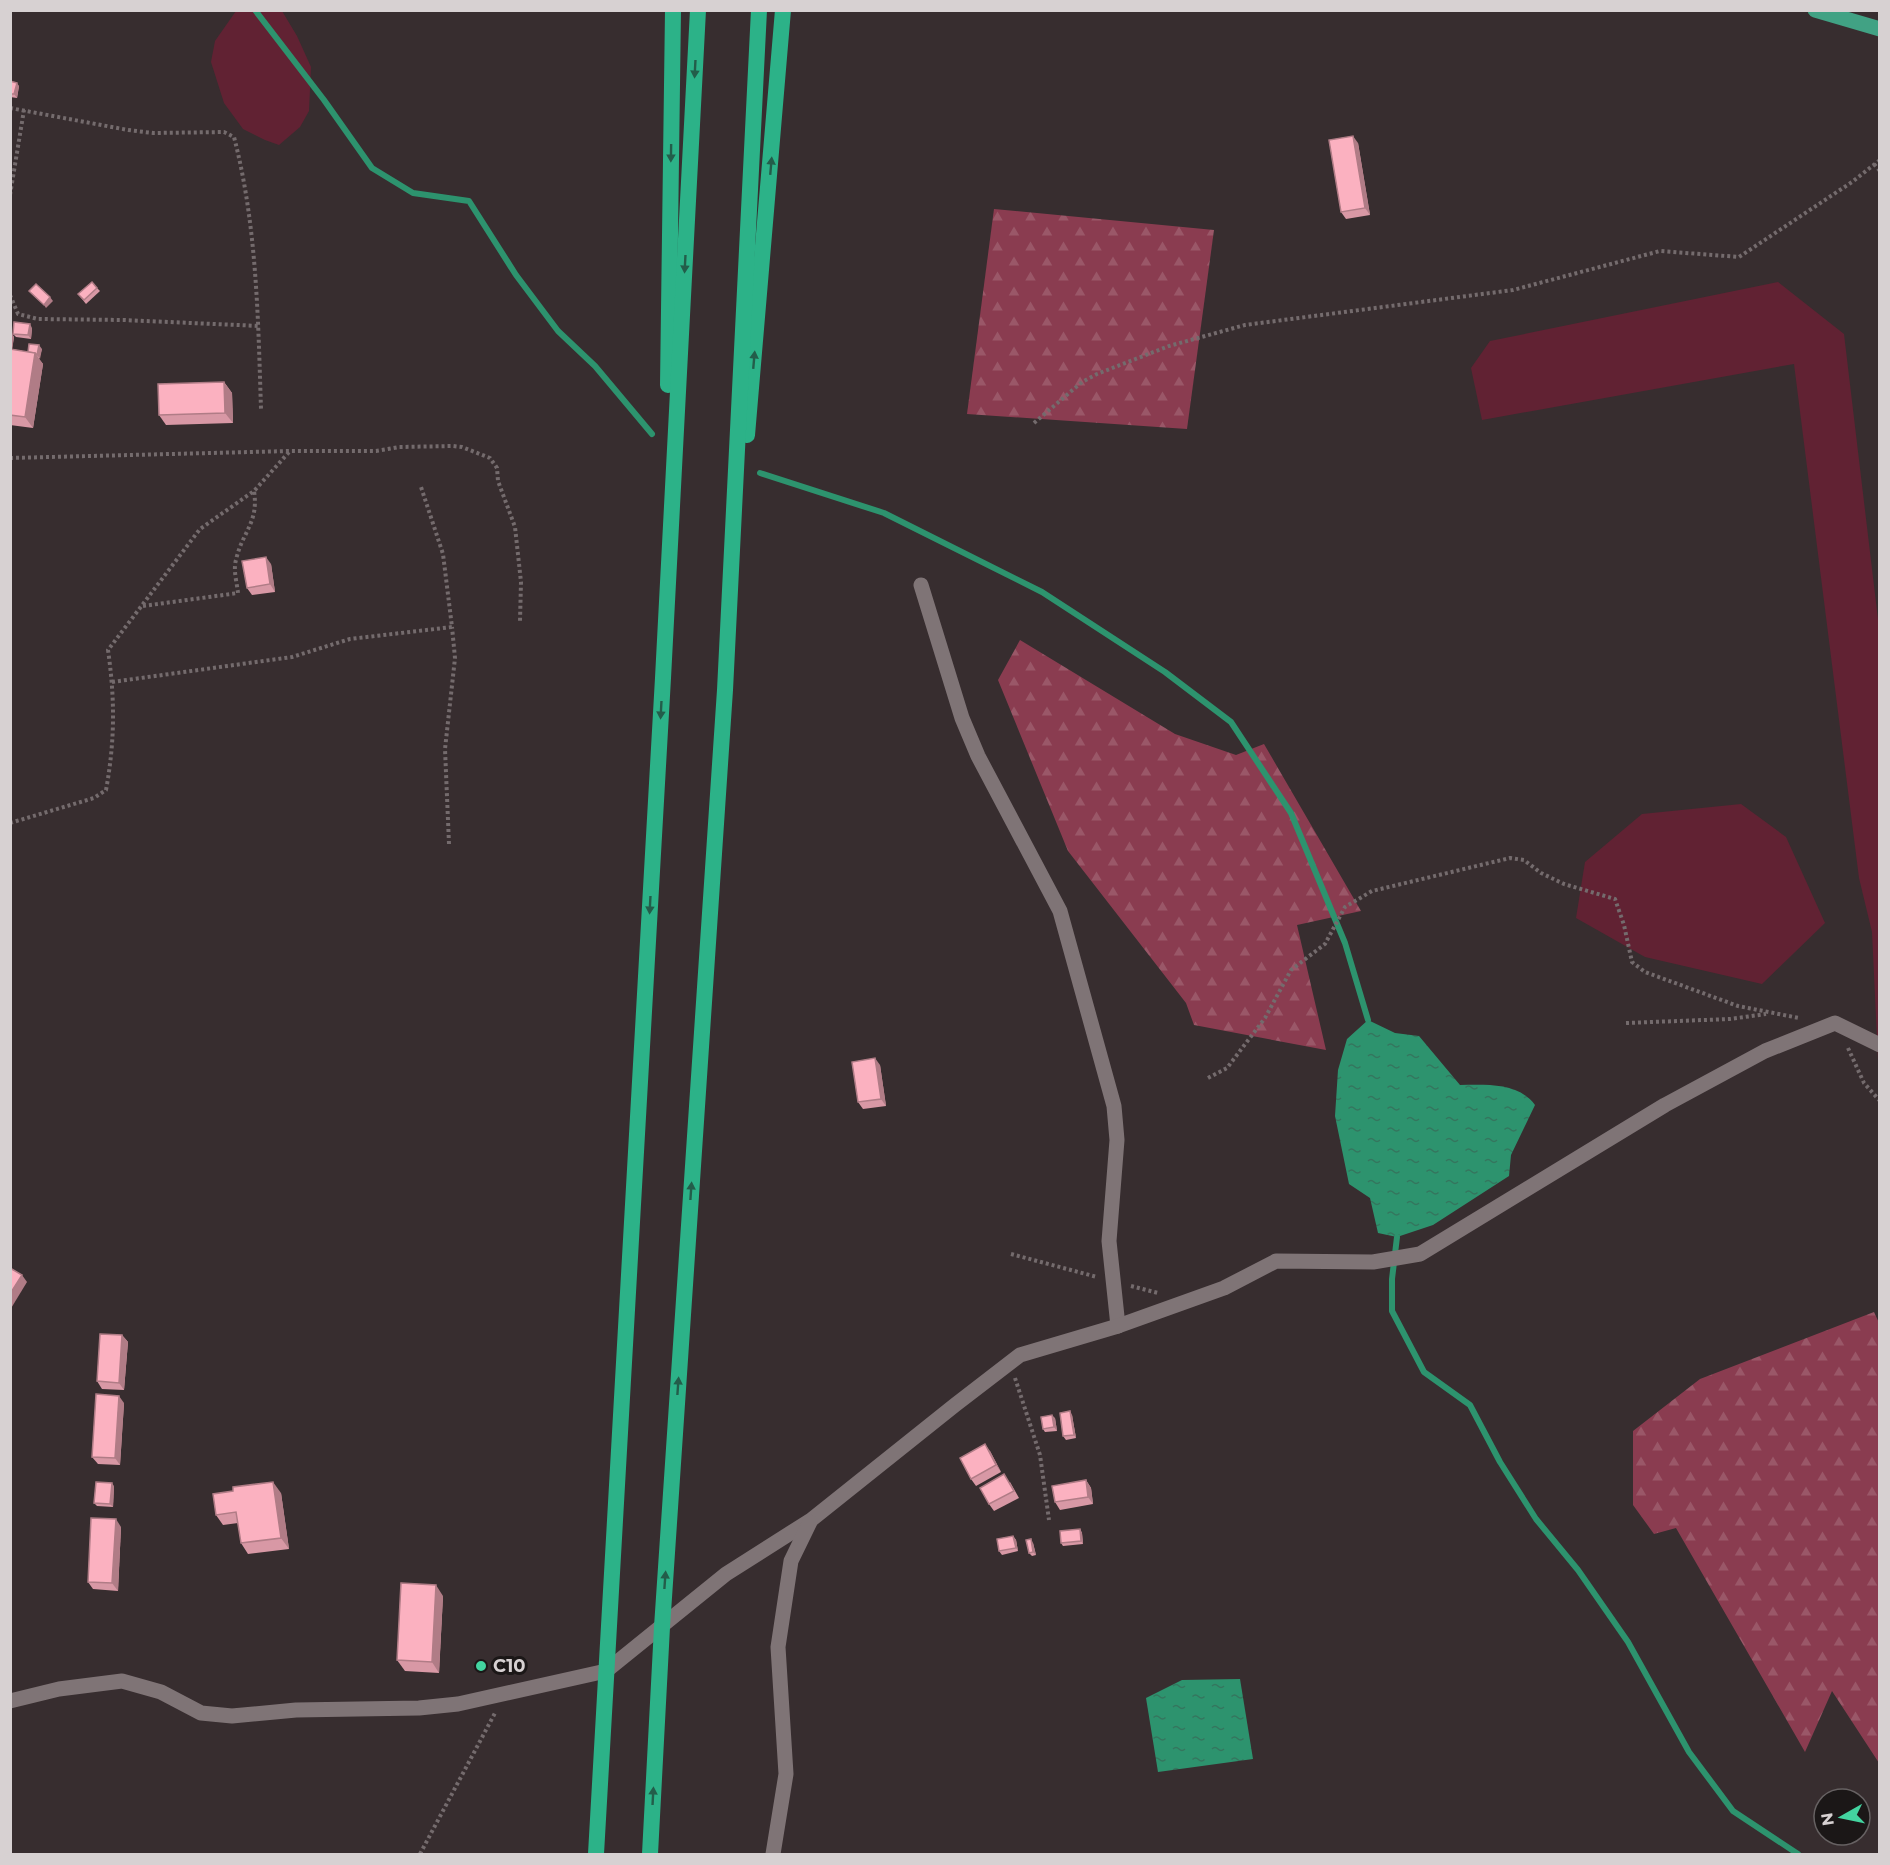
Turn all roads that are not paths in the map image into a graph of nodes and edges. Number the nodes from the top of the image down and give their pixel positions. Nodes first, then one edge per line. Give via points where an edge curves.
1 (673, 10) edge
2 (698, 10) edge
3 (759, 10) edge
4 (783, 10) edge
5 (1815, 10) edge
6 (1880, 29) edge
7 (921, 585) dead end
8 (663, 678) junction
9 (724, 690) junction
10 (1880, 1045) edge
11 (1118, 1326) junction
12 (811, 1520) junction
13 (662, 1627) junction
14 (606, 1671) junction
15 (10, 1701) edge
16 (596, 1854) edge
17 (650, 1854) edge
18 (773, 1854) edge

1 -> 8 highway
2 -> 8 highway
3 - 9 highway
9 -> 4 highway
5 - 6 main road
7 - 11 street via 962,718 978,756 1060,911 1114,1106 1117,1140 1109,1241
8 -> 14 highway
13 -> 9 highway
10 - 11 street via 1835,1023 1765,1051 1665,1105 1420,1254 1373,1262 1276,1261 1224,1288
11 - 12 street via 1020,1355
12 - 13 street via 726,1574
12 - 18 street via 791,1561 778,1647 786,1774
13 - 14 street
17 -> 13 highway
14 - 15 street via 458,1704 419,1708 296,1710 232,1716 201,1713 161,1692 122,1681 59,1689
14 - 16 highway

